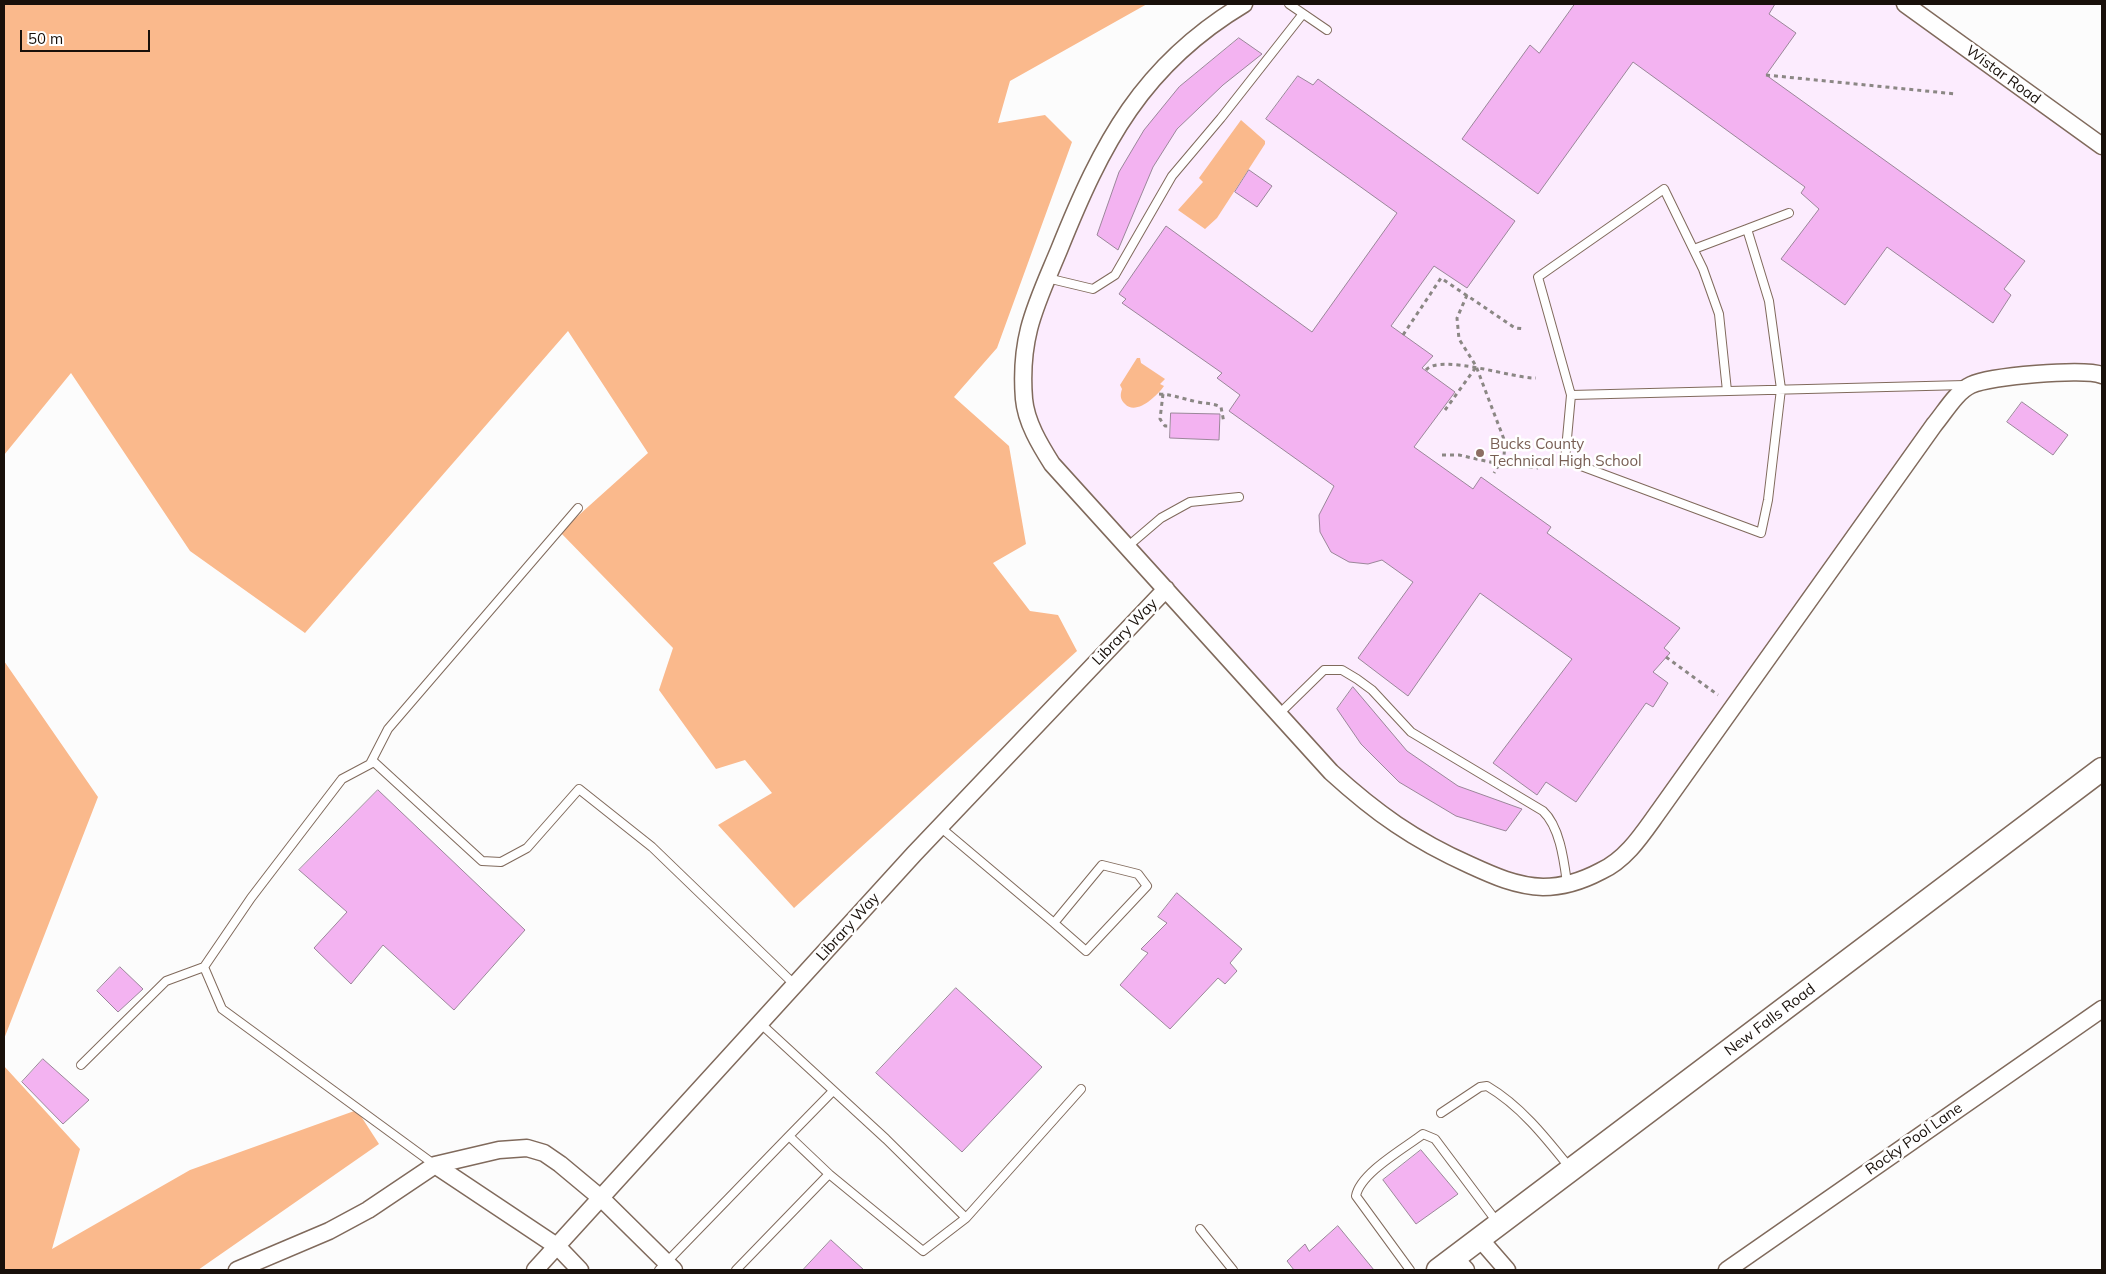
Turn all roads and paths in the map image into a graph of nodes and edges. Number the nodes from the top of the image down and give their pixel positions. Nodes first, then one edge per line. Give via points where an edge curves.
1 (1244, 4) edge
2 (1289, 4) edge
3 (1905, 4) edge
4 (1302, 15) junction
5 (1327, 30) dead end
6 (1766, 75) dead end
7 (1956, 94) dead end
8 (2102, 146) edge
9 (1789, 213) dead end
10 (1747, 229) junction
11 (1694, 249) junction
12 (1047, 278) junction
13 (1467, 295) junction
14 (1525, 329) dead end
15 (1403, 335) dead end
16 (1476, 366) junction
17 (1426, 370) dead end
18 (2100, 372) edge
19 (1536, 378) dead end
20 (1972, 385) junction
21 (1781, 389) junction
22 (1727, 391) junction
23 (1571, 394) junction
24 (1444, 410) dead end
25 (1224, 423) dead end
26 (1170, 426) dead end
27 (1442, 455) dead end
28 (1499, 464) junction
29 (1538, 468) dead end
30 (1494, 473) dead end
31 (1240, 498) dead end
32 (578, 508) dead end
33 (1126, 548) junction
34 (1166, 589) junction
35 (1666, 657) dead end
36 (1718, 695) dead end
37 (1279, 714) junction
38 (370, 764) junction
39 (2102, 769) edge
40 (940, 827) junction
41 (1567, 883) junction
42 (1054, 922) junction
43 (204, 967) junction
44 (796, 984) junction
45 (2102, 1009) edge
46 (760, 1023) junction
47 (81, 1065) dead end
48 (1081, 1089) dead end
49 (833, 1091) junction
50 (1441, 1113) dead end
51 (789, 1136) junction
52 (435, 1165) junction
53 (1572, 1170) junction
54 (829, 1174) junction
55 (602, 1199) junction
56 (966, 1218) junction
57 (1499, 1225) junction
58 (1200, 1229) dead end
59 (1480, 1239) junction
60 (558, 1247) junction
61 (1453, 1266) edge
62 (666, 1268) edge
63 (237, 1270) edge
64 (535, 1270) edge
65 (580, 1270) edge
66 (736, 1270) edge
67 (1233, 1270) edge
68 (1410, 1270) edge
69 (1507, 1270) edge
70 (1726, 1270) edge

1 - 12 street via 1199,34 1139,94 1084,187
2 - 4 lane
3 - 8 street, Wistar Road
4 - 5 lane
4 - 12 lane via 1172,176 1115,275 1093,289
6 - 7 path
9 - 10 lane
10 - 11 lane
10 - 21 lane via 1769,301
11 - 22 lane via 1719,314
11 - 23 lane via 1664,189 1538,277
12 - 33 street via 1025,338 1024,401 1031,424 1052,464
13 - 14 path via 1515,328
13 - 15 path via 1441,278
13 - 16 path via 1457,318 1458,332
16 - 17 path via 1432,366
16 - 19 path
16 - 24 path
16 - 28 path via 1505,442 1506,450
18 - 20 street via 2059,373
20 - 21 lane
20 - 41 street via 1961,392 1934,425 1635,843 1624,856 1603,871
21 - 22 lane
21 - 23 lane via 1761,533 1565,460
22 - 23 lane
25 - 26 path via 1221,407 1212,402 1200,403 1178,395 1161,394 1160,419 1165,426
27 - 28 path via 1459,454
28 - 29 path
28 - 30 path
31 - 33 lane via 1190,502 1161,518
32 - 38 lane via 388,729
33 - 34 street
34 - 37 street
34 - 40 street, Library Way
35 - 36 path
37 - 41 street via 1331,772 1398,828 1501,879 1545,887
37 - 41 lane via 1324,670 1342,670 1372,690 1411,732 1543,811 1550,818
38 - 43 lane via 342,779 251,898
38 - 44 lane via 374,762 482,861 502,862 527,848 579,789 652,847
39 - 53 main road, New Falls Road
40 - 42 lane
40 - 44 street, Library Way
42 - 42 lane via 1102,865 1138,874 1147,886 1086,951
43 - 47 lane via 166,981
43 - 52 lane via 222,1008
44 - 46 street, Library Way
45 - 70 street, Rocky Pool Lane
46 - 49 lane
46 - 55 street, Library Way
48 - 56 lane
49 - 51 lane
49 - 56 lane
50 - 53 lane via 1480,1086 1487,1086 1512,1104
51 - 54 lane
51 - 62 lane
52 - 55 street via 499,1150 527,1148 544,1153
52 - 60 street
52 - 63 street via 368,1210
53 - 57 main road, New Falls Road
54 - 56 lane via 923,1252
54 - 66 lane
55 - 60 street, Library Way
55 - 62 street
57 - 59 main road, New Falls Road
57 - 68 lane via 1435,1138 1424,1134 1366,1176 1357,1187 1356,1196
58 - 67 lane
59 - 61 main road, New Falls Road
59 - 69 street
60 - 64 street, Library Way
60 - 65 street

